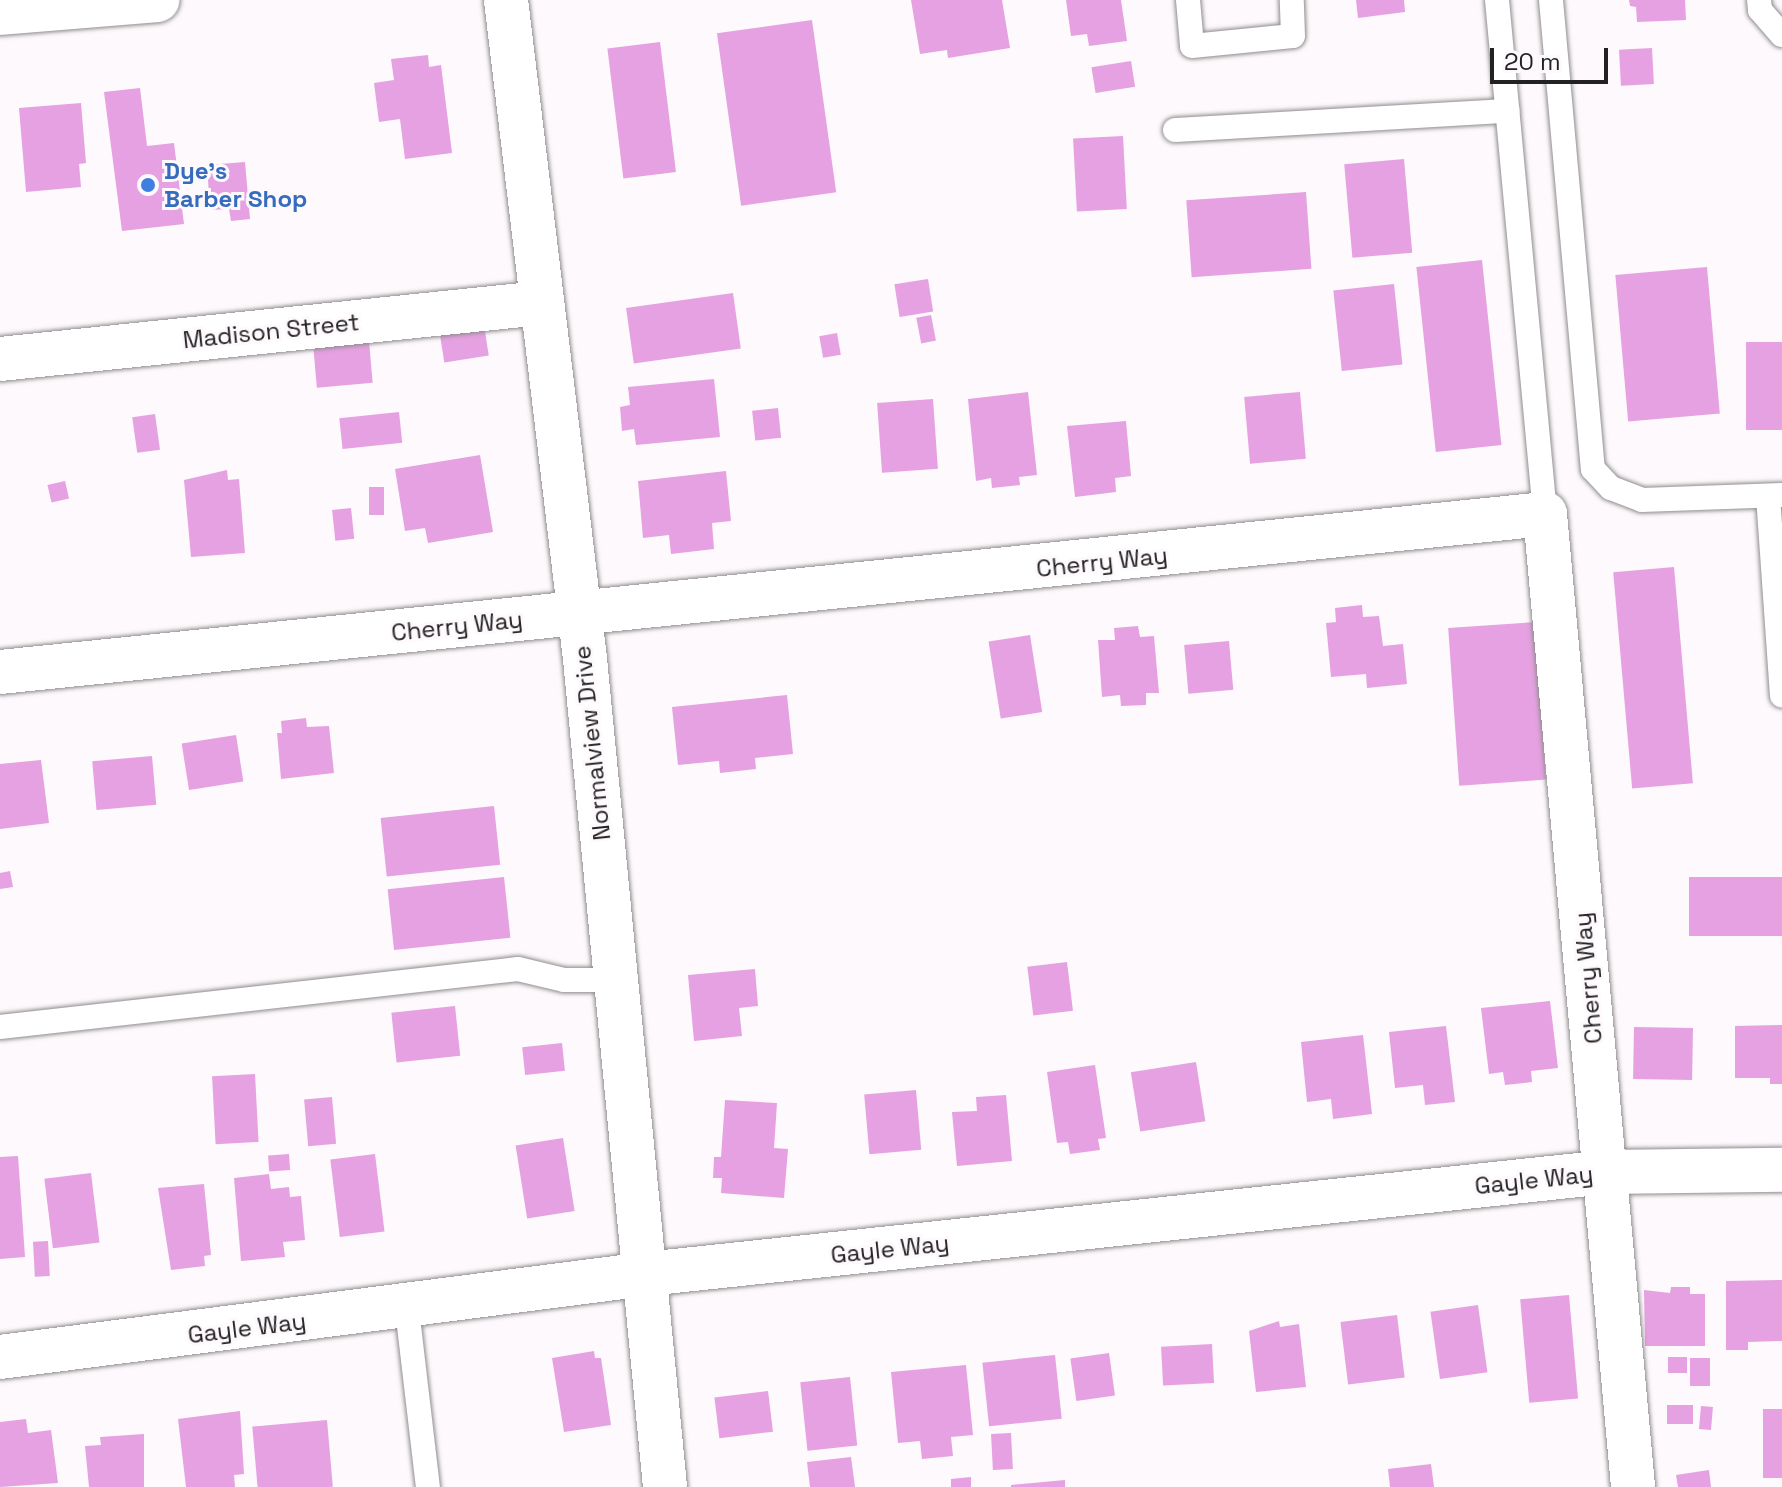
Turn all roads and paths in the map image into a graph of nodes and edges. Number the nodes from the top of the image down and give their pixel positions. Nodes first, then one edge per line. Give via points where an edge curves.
1 (157, 0) edge
2 (506, 0) edge
3 (1188, 0) edge
4 (1292, 0) edge
5 (1497, 0) edge
6 (1551, 0) edge
7 (1759, 0) edge
8 (0, 13) edge
9 (1782, 35) edge
10 (1507, 111) junction
11 (1175, 130) dead end
12 (541, 303) junction
13 (0, 359) edge
14 (1775, 496) edge
15 (1545, 514) junction
16 (578, 614) junction
17 (0, 672) edge
18 (1782, 696) edge
19 (616, 980) junction
20 (0, 1027) edge
21 (1782, 1170) edge
22 (1607, 1172) junction
23 (646, 1274) junction
24 (407, 1309) junction
25 (0, 1357) edge
26 (428, 1487) edge
27 (665, 1487) edge
28 (1633, 1487) edge

1 - 8 street
2 - 12 street, Normalview Drive
3 - 4 lane via 1192,46 1293,36
5 - 10 lane
6 - 14 lane via 1593,469 1611,488 1642,500
7 - 9 lane via 1760,10
10 - 11 lane
10 - 15 lane
12 - 13 street, Madison Street
12 - 16 street, Normalview Drive
14 - 18 lane
15 - 16 street, Cherry Way
15 - 22 street, Cherry Way
16 - 17 street, Cherry Way
16 - 19 street, Normalview Drive
19 - 20 lane via 591,983 518,969
19 - 23 street, Normalview Drive
21 - 22 street, Gayle Way
22 - 23 street, Gayle Way
22 - 28 street, Cherry Way
23 - 24 street, Gayle Way
23 - 27 street, Normalview Drive
24 - 25 street, Gayle Way
24 - 26 lane

